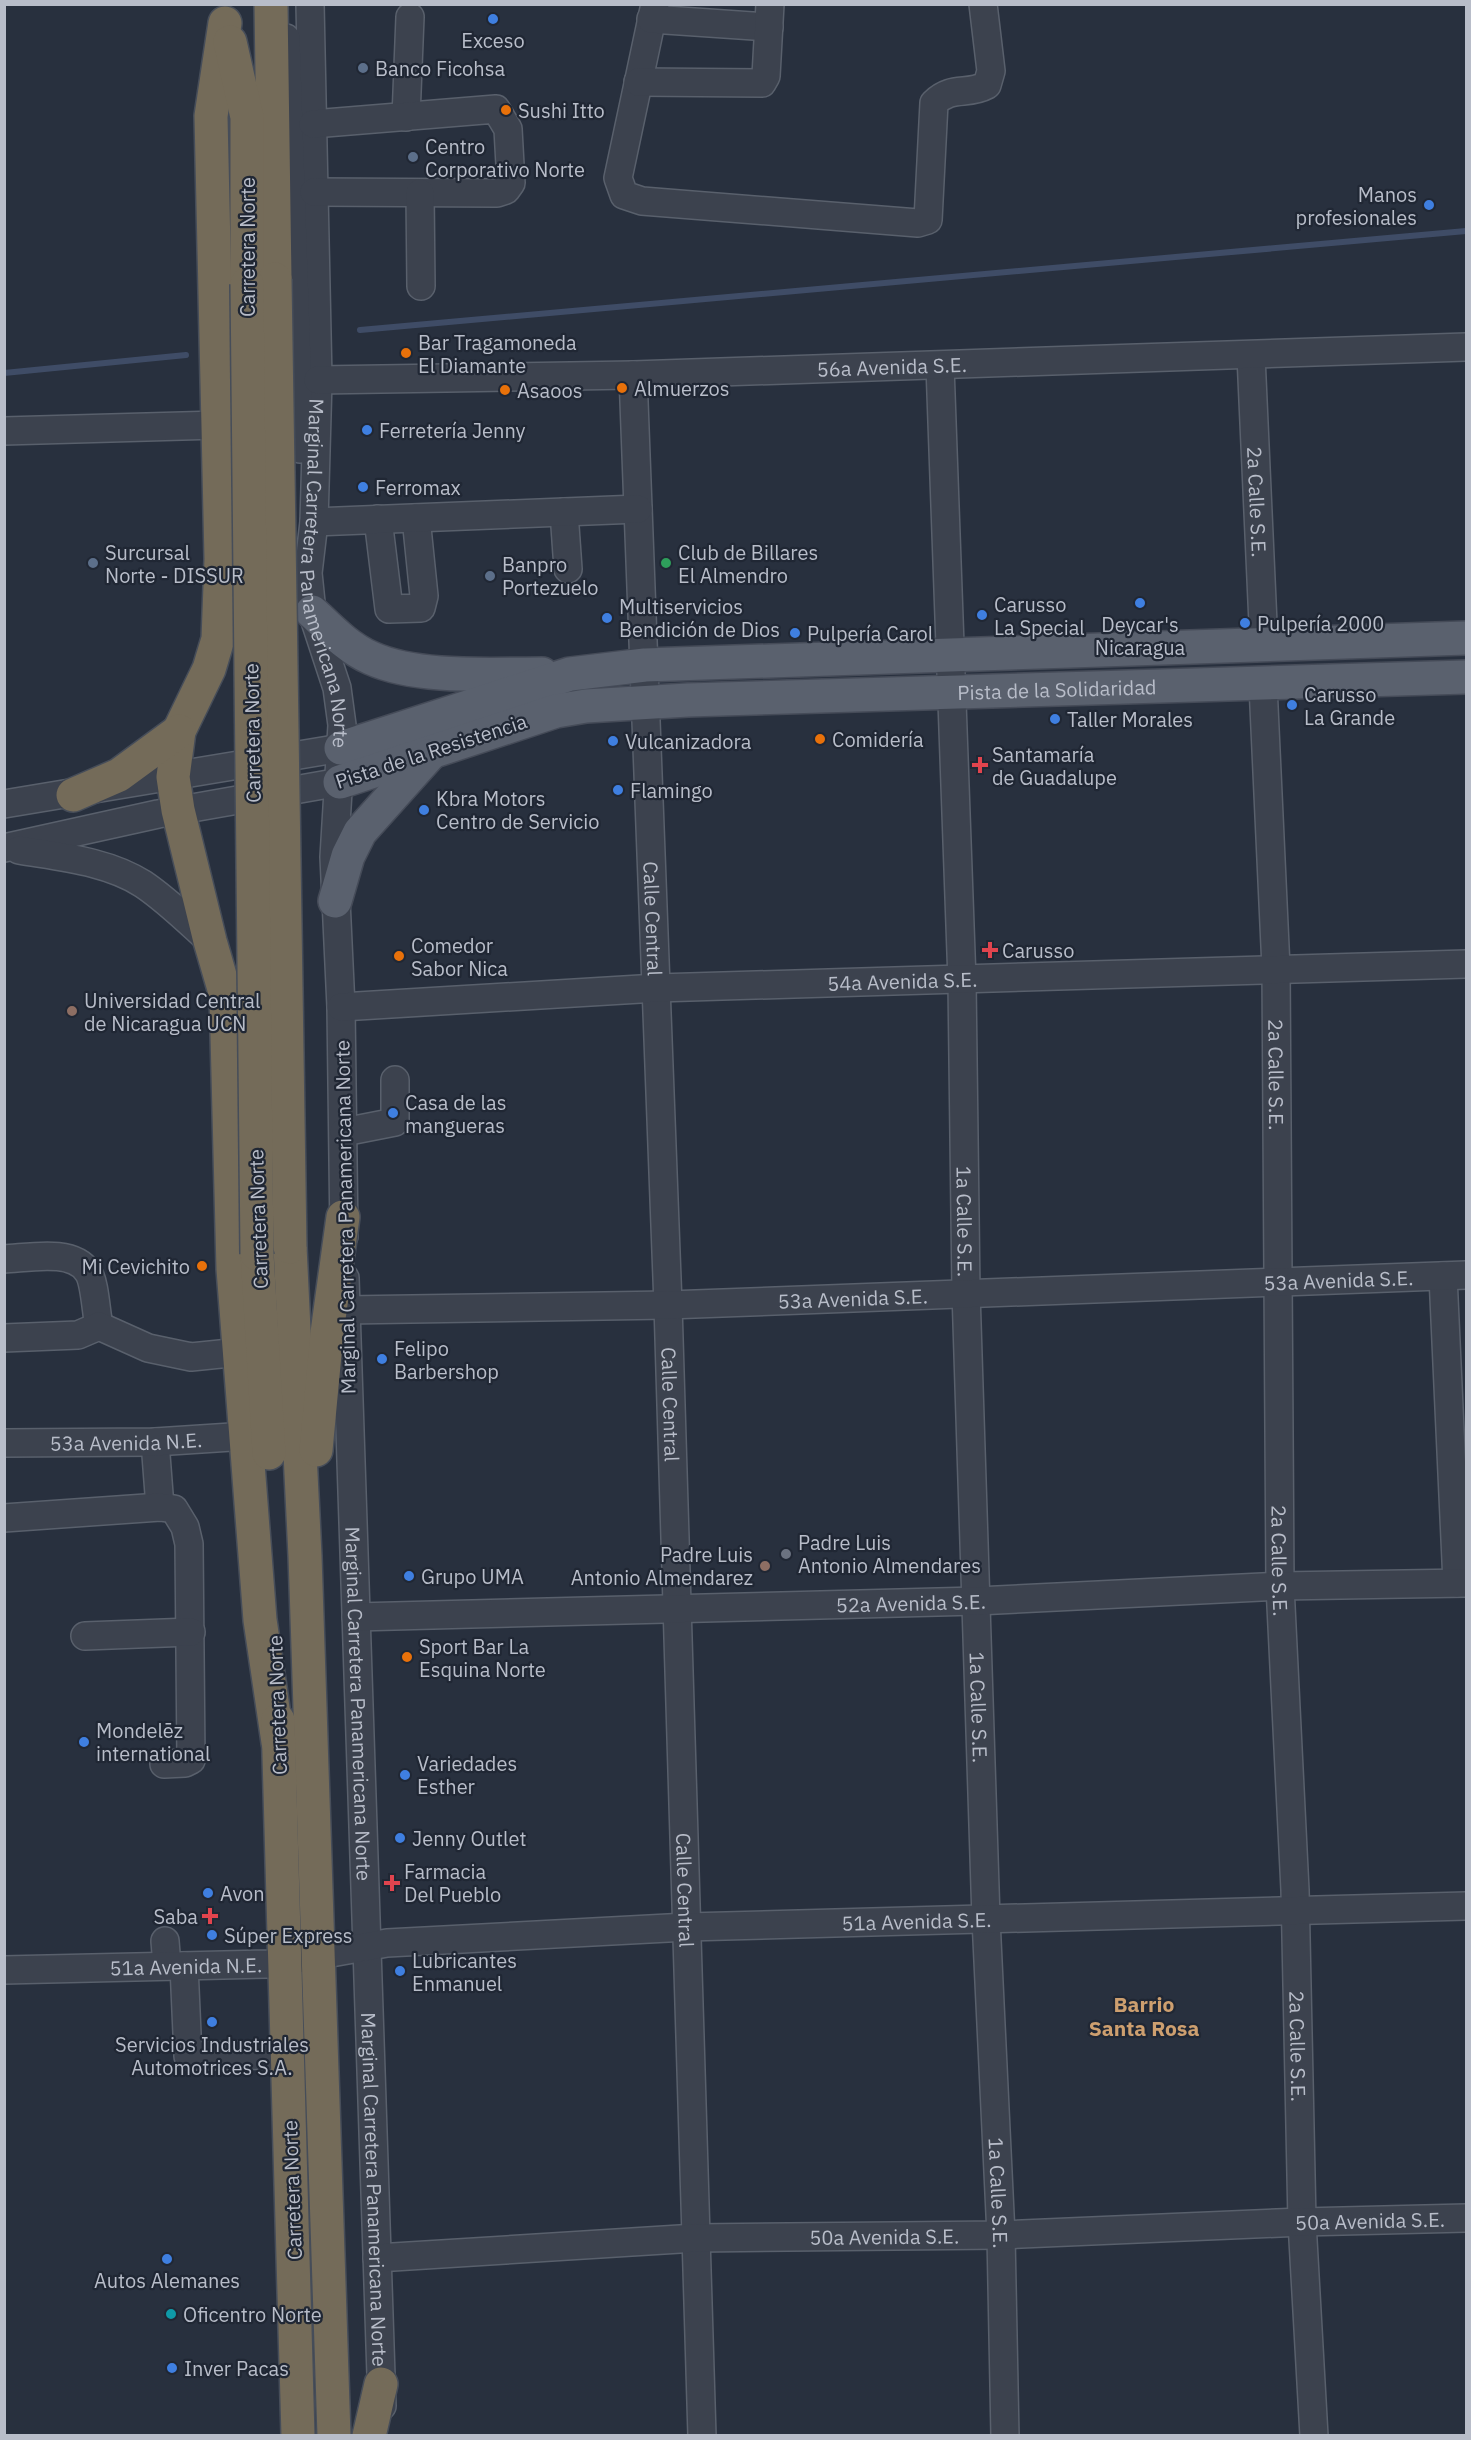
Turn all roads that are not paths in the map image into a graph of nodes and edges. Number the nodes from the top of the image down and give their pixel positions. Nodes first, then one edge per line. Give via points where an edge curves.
1 (271, 4) edge
2 (279, 4) edge
3 (310, 4) edge
4 (983, 4) edge
5 (653, 12) edge
6 (225, 14) edge
7 (770, 16) edge
8 (410, 17) dead end
9 (638, 82) junction
10 (406, 117) junction
11 (313, 124) junction
12 (314, 192) junction
13 (420, 192) junction
14 (261, 282) junction
15 (421, 286) dead end
16 (1467, 347) edge
17 (1251, 356) junction
18 (940, 366) junction
19 (633, 375) junction
20 (318, 380) junction
21 (219, 425) junction
22 (4, 431) edge
23 (638, 509) junction
24 (564, 512) junction
25 (416, 518) junction
26 (378, 519) junction
27 (314, 522) junction
28 (568, 569) dead end
29 (308, 573) junction
30 (312, 612) junction
31 (1467, 638) edge
32 (1264, 646) junction
33 (950, 654) junction
34 (645, 665) junction
35 (570, 674) junction
36 (1467, 678) edge
37 (1263, 685) junction
38 (951, 693) junction
39 (646, 702) junction
40 (179, 731) junction
41 (341, 748) junction
42 (430, 754) junction
43 (173, 777) junction
44 (340, 782) junction
45 (73, 795) junction
46 (4, 804) edge
47 (178, 810) junction
48 (5, 847) edge
49 (335, 901) junction
50 (210, 941) junction
51 (1467, 964) edge
52 (1276, 968) junction
53 (962, 981) junction
54 (657, 988) junction
55 (341, 1007) junction
56 (395, 1080) dead end
57 (344, 1132) junction
58 (343, 1217) junction
59 (4, 1259) edge
60 (1455, 1275) edge
61 (1277, 1281) junction
62 (966, 1293) junction
63 (668, 1305) junction
64 (346, 1310) junction
65 (99, 1326) junction
66 (4, 1338) edge
67 (240, 1352) junction
68 (247, 1436) junction
69 (154, 1442) junction
70 (4, 1443) edge
71 (160, 1507) junction
72 (4, 1518) edge
73 (305, 1556) junction
74 (1462, 1583) edge
75 (1280, 1586) junction
76 (977, 1601) junction
77 (677, 1608) junction
78 (356, 1617) junction
79 (190, 1632) junction
80 (85, 1636) dead end
81 (278, 1742) junction
82 (164, 1764) dead end
83 (1467, 1906) edge
84 (1296, 1911) junction
85 (986, 1919) junction
86 (687, 1927) junction
87 (366, 1947) junction
88 (318, 1955) junction
89 (172, 1958) junction
90 (284, 1961) junction
91 (4, 1970) edge
92 (287, 2055) junction
93 (1467, 2218) edge
94 (1302, 2222) junction
95 (1001, 2235) junction
96 (696, 2238) junction
97 (377, 2258) junction
98 (381, 2384) junction
99 (298, 2436) edge
100 (334, 2436) edge
101 (369, 2436) edge
102 (383, 2436) edge
103 (702, 2436) edge
104 (1005, 2436) edge
105 (1314, 2436) edge

1 - 14 highway, Carretera Norte
2 - 29 street via 288,47 302,502
3 - 11 street, Marginal Carretera Panamericana Norte
4 - 9 street via 991,71 987,85 976,91 943,94 934,104 928,220 918,223 642,201 624,195 618,178
5 - 7 street
5 - 9 street
6 - 14 highway, Carretera Norte via 247,117
6 - 21 highway via 211,116
7 - 9 street via 766,76 762,83
8 - 10 street
10 - 11 street
10 - 13 street via 496,109 508,129 511,183 506,190
11 - 12 street, Marginal Carretera Panamericana Norte
12 - 13 street
12 - 20 street, Marginal Carretera Panamericana Norte
13 - 15 street
14 - 73 highway, Carretera Norte, bridge via 290,1247
14 - 81 highway, Carretera Norte, bridge via 257,1254 268,1407
16 - 17 street, 56a Avenida S.E.
17 - 18 street, 56a Avenida S.E.
17 - 32 street, 2a Calle S.E.
18 - 19 street, 56a Avenida S.E.
18 - 33 street
19 - 20 street, 56a Avenida S.E.
19 - 23 street, Calle Central
20 - 27 street, Marginal Carretera Panamericana Norte via 321,459
21 - 22 street
21 - 40 highway via 218,639 209,669
23 - 24 street
23 - 34 street, Calle Central
24 - 25 street
24 - 28 street
25 - 26 street
25 - 26 street via 424,596 421,608 389,609
26 - 27 street
27 - 29 street, Marginal Carretera Panamericana Norte
29 - 30 street, Marginal Carretera Panamericana Norte
30 - 35 main road via 372,658 410,668 448,674
30 - 41 street, Marginal Carretera Panamericana Norte via 341,707
31 - 32 main road, Pista de la Solidaridad
32 - 33 main road, Pista de la Solidaridad
33 - 34 main road, Pista de la Solidaridad
33 - 38 street
34 - 35 main road, Pista de la Resistencia
34 - 39 street, Calle Central
35 - 41 main road, Pista de la Resistencia
36 - 37 main road, Pista de la Solidaridad
37 - 38 main road, Pista de la Solidaridad
37 - 52 street, 2a Calle S.E.
38 - 39 main road, Pista de la Solidaridad
38 - 53 street
39 - 42 main road, Pista de la Resistencia via 556,711
39 - 54 street, Calle Central
40 - 43 highway
40 - 45 highway via 119,774
41 - 43 street, Pista de la Resistencia
41 - 44 street, Marginal Carretera Panamericana Norte
42 - 44 main road, Pista de la Resistencia
42 - 49 main road via 360,832 348,856
43 - 45 street, Pista de la Resistencia
43 - 47 highway
44 - 47 street, Pista de la Resistencia
44 - 49 street, Marginal Carretera Panamericana Norte
45 - 46 street, Pista de la Resistencia
47 - 48 street, Pista de la Resistencia
47 - 50 highway
48 - 50 street via 85,861 141,884
49 - 55 street, Marginal Carretera Panamericana Norte
50 - 67 highway via 226,996 232,1257
51 - 52 street, 54a Avenida S.E.
52 - 53 street, 54a Avenida S.E.
52 - 61 street, 2a Calle S.E.
53 - 54 street, 54a Avenida S.E.
53 - 62 street, 1a Calle S.E.
54 - 55 street, 54a Avenida S.E.
54 - 63 street, Calle Central
55 - 57 street, Marginal Carretera Panamericana Norte
56 - 57 street via 395,1122
57 - 58 street, Marginal Carretera Panamericana Norte
58 - 64 street, Marginal Carretera Panamericana Norte
58 - 73 highway
59 - 65 street via 62,1257 78,1262 89,1272
60 - 61 street, 53a Avenida S.E.
60 - 74 street
61 - 62 street, 53a Avenida S.E.
61 - 75 street, 2a Calle S.E.
62 - 63 street, 53a Avenida S.E.
62 - 76 street, 1a Calle S.E.
63 - 64 street, 53a Avenida S.E.
63 - 77 street, Calle Central
64 - 78 street, Marginal Carretera Panamericana Norte
65 - 66 street via 78,1335
65 - 67 street via 148,1348 191,1357
67 - 68 highway
68 - 69 street, 53a Avenida N.E.
68 - 81 highway via 260,1620
69 - 70 street, 53a Avenida N.E.
69 - 71 street
71 - 72 street
71 - 79 street via 174,1509 185,1527 189,1544
73 - 88 highway, Carretera Norte
74 - 75 street, 52a Avenida S.E.
75 - 76 street, 52a Avenida S.E.
75 - 84 street, 2a Calle S.E.
76 - 77 street, 52a Avenida S.E.
76 - 85 street, 1a Calle S.E.
77 - 78 street, 52a Avenida S.E.
77 - 86 street, Calle Central
78 - 87 street, Marginal Carretera Panamericana Norte
79 - 80 street
79 - 82 street via 191,1760
81 - 90 highway, Carretera Norte
83 - 84 street, 51a Avenida S.E.
84 - 85 street, 51a Avenida S.E.
84 - 94 street, 2a Calle S.E.
85 - 86 street, 51a Avenida S.E.
85 - 95 street, 1a Calle S.E.
86 - 87 street, 51a Avenida S.E.
86 - 96 street, Calle Central
87 - 88 street, 51a Avenida N.E.
87 - 97 street, Marginal Carretera Panamericana Norte
88 - 90 street, 51a Avenida N.E.
88 - 100 highway, Carretera Norte
89 - 90 street, 51a Avenida N.E.
89 - 91 street, 51a Avenida N.E.
89 - 92 street via 188,2056
90 - 92 highway, Carretera Norte
92 - 99 highway, Carretera Norte
93 - 94 street, 50a Avenida S.E.
94 - 95 street, 50a Avenida S.E.
94 - 105 street, 2a Calle S.E.
95 - 96 street, 50a Avenida S.E.
95 - 104 street, 1a Calle S.E.
96 - 97 street, 50a Avenida S.E.
96 - 103 street, Calle Central
97 - 98 street, Marginal Carretera Panamericana Norte
98 - 101 highway
98 - 102 street, Marginal Carretera Panamericana Norte

